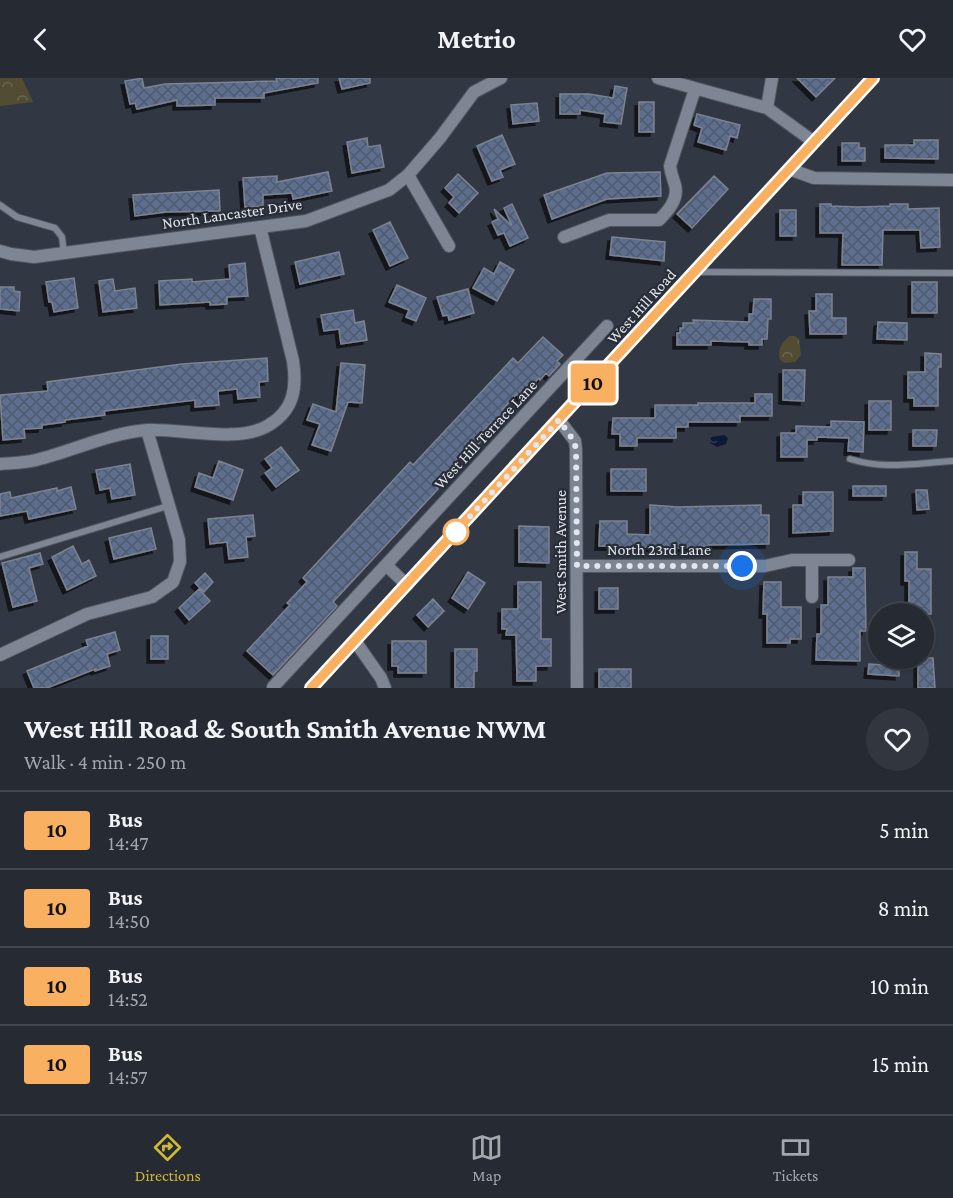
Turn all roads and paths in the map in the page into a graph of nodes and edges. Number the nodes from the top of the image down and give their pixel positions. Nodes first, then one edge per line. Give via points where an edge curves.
1 (501, 78) edge
2 (658, 78) edge
3 (772, 78) edge
4 (873, 78) edge
5 (695, 89) junction
6 (767, 108) junction
7 (814, 142) junction
8 (789, 169) junction
9 (408, 175) junction
10 (953, 180) edge
11 (0, 205) edge
12 (260, 227) junction
13 (564, 237) dead end
14 (449, 246) dead end
15 (0, 250) edge
16 (64, 254) junction
17 (694, 272) junction
18 (953, 273) edge
19 (607, 326) dead end
20 (559, 420) junction
21 (147, 430) junction
22 (849, 459) dead end
23 (953, 461) edge
24 (0, 464) edge
25 (169, 506) junction
26 (0, 557) edge
27 (812, 560) junction
28 (849, 560) dead end
29 (386, 565) junction
30 (577, 566) junction
31 (406, 585) junction
32 (812, 597) dead end
33 (355, 641) junction
34 (0, 655) edge
35 (273, 687) edge
36 (311, 688) edge
37 (386, 688) edge
38 (577, 688) edge

1 - 9 street, North Lancaster Drive via 474,92
2 - 5 street
3 - 6 street
4 - 7 street, West Hill Road
5 - 6 street
5 - 13 street via 670,166 676,197 669,209 659,220 609,220
6 - 7 street
7 - 8 street, West Hill Road
8 - 10 street via 814,178
8 - 17 street, West Hill Road
9 - 12 street, North Lancaster Drive via 389,189 306,220
9 - 14 street
11 - 16 lane via 17,217 55,228 62,237
12 - 16 street, North Lancaster Drive
12 - 21 street via 293,361 296,382 291,402 269,425 251,431 223,434
15 - 16 street, North Lancaster Drive via 34,257
17 - 18 lane
17 - 20 street, West Hill Road
19 - 29 street, West Hill Terrace Lane
20 - 30 street, West Smith Avenue via 576,449
20 - 31 street, West Hill Road
21 - 24 street via 34,461
21 - 25 street
22 - 23 lane via 885,466
25 - 26 lane
25 - 34 street via 179,540 180,562 173,582 152,597 87,614
27 - 28 street, North 23rd Lane
27 - 30 street, North 23rd Lane via 765,566
27 - 32 street
29 - 31 street
29 - 35 street, West Hill Terrace Lane
30 - 38 street, West Smith Avenue
31 - 33 street, West Hill Road
33 - 36 street, West Hill Road
33 - 37 street

